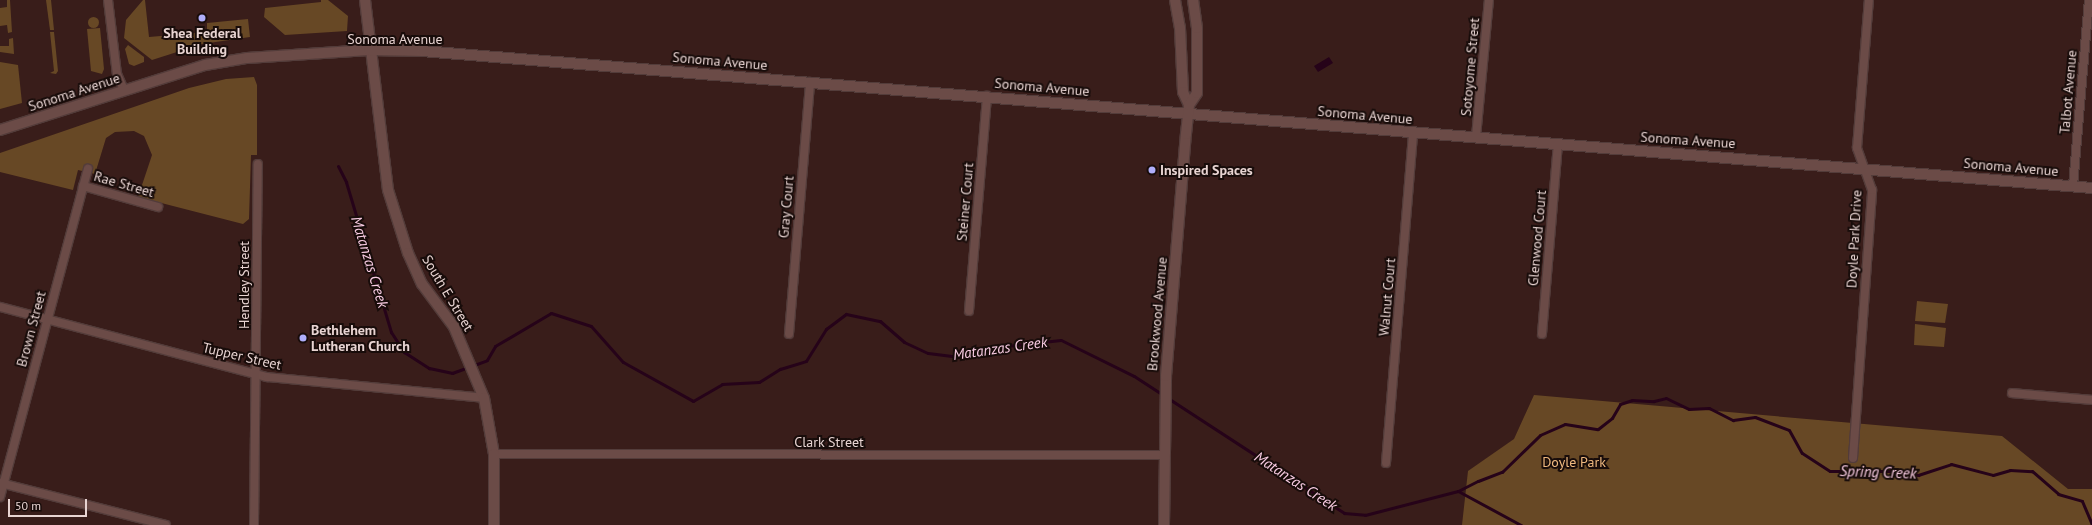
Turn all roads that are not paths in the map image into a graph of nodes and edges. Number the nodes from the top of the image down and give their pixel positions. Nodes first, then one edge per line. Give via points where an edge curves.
1 (108, 0) edge
2 (365, 0) edge
3 (1175, 0) edge
4 (1193, 0) edge
5 (1489, 0) edge
6 (1870, 0) edge
7 (2089, 0) edge
8 (370, 50) junction
9 (810, 82) junction
10 (124, 90) junction
11 (987, 96) junction
12 (1189, 109) junction
13 (0, 130) edge
14 (1413, 132) junction
15 (1476, 137) junction
16 (1558, 144) junction
17 (258, 164) dead end
18 (1864, 168) junction
19 (88, 169) dead end
20 (83, 186) junction
21 (2073, 186) junction
22 (2092, 188) edge
23 (158, 207) dead end
24 (0, 307) edge
25 (969, 311) dead end
26 (47, 320) junction
27 (789, 334) dead end
28 (1542, 334) dead end
29 (256, 374) junction
30 (2012, 394) dead end
31 (484, 398) junction
32 (2092, 400) edge
33 (494, 454) junction
34 (1164, 455) junction
35 (1853, 458) dead end
36 (1386, 463) dead end
37 (2, 484) edge
38 (0, 496) edge
39 (166, 525) edge
40 (254, 525) edge
41 (494, 525) edge
42 (1164, 525) edge

1 - 10 street via 117,74
2 - 8 street, South E Street
3 - 12 street, Brookwood Avenue via 1180,28 1183,92
4 - 12 street, Brookwood Avenue via 1197,28 1197,93
5 - 15 street, Sotoyome Street
6 - 18 street, Doyle Park Drive via 1857,148
7 - 21 street, Talbot Avenue
8 - 9 street, Sonoma Avenue via 519,57
8 - 10 street, Sonoma Avenue via 247,58 205,65
8 - 31 street, South E Street via 388,190 408,253 422,284 454,327
9 - 11 street, Sonoma Avenue
9 - 27 street, Gray Court
10 - 13 street, Sonoma Avenue
11 - 12 street, Sonoma Avenue
11 - 25 street, Steiner Court
12 - 14 street, Sonoma Avenue
12 - 34 street, Brookwood Avenue via 1166,376
14 - 15 street, Sonoma Avenue
14 - 36 street, Walnut Court
15 - 16 street, Sonoma Avenue
16 - 18 street, Sonoma Avenue
16 - 28 street, Glenwood Court
17 - 29 street, Hendley Street
18 - 21 street, Sonoma Avenue
18 - 35 street, Doyle Park Drive via 1872,190
19 - 20 street, Brown Street
20 - 23 street, Rae Street
20 - 26 street, Brown Street
21 - 22 street, Sonoma Avenue
24 - 26 street, Tupper Street
26 - 29 street, Tupper Street
26 - 37 street, Brown Street
29 - 31 street, Tupper Street
29 - 40 street, Hendley Street
30 - 32 street
31 - 33 street, South E Street
33 - 34 street, Clark Street
33 - 41 street, South E Street
34 - 42 street, Brookwood Avenue
37 - 38 street, Brown Street
37 - 39 street

